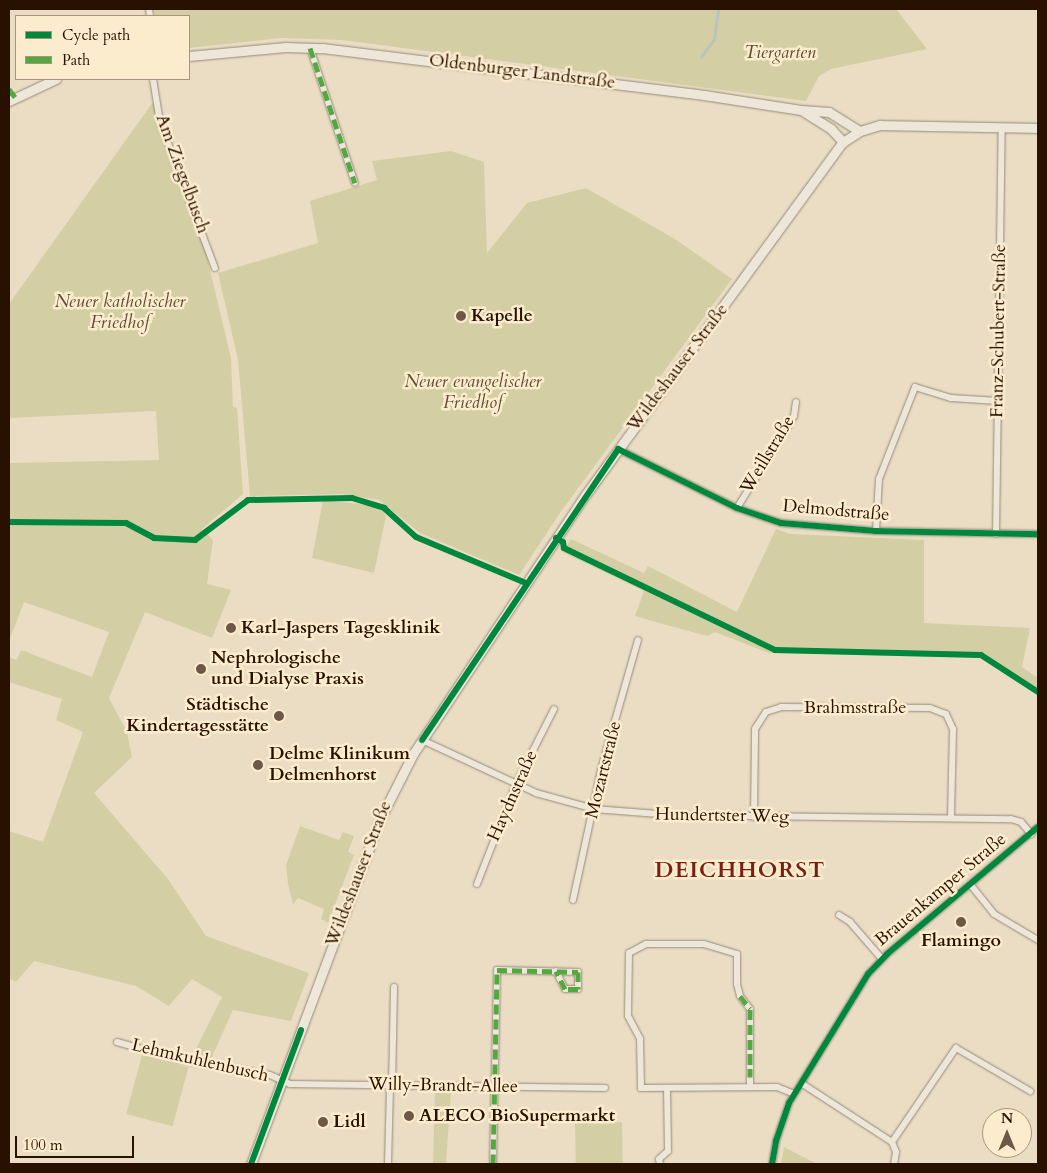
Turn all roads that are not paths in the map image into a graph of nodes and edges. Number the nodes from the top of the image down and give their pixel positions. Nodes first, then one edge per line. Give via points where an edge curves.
1 (310, 48) junction
2 (190, 56) edge
3 (54, 80) edge
4 (153, 80) edge
5 (9, 100) edge
6 (801, 110) junction
7 (1002, 127) junction
8 (1038, 128) edge
9 (860, 131) junction
10 (843, 142) junction
11 (355, 183) dead end
12 (214, 268) dead end
13 (998, 401) junction
14 (796, 402) dead end
15 (618, 448) junction
16 (737, 508) junction
17 (876, 531) junction
18 (996, 534) junction
19 (1038, 534) edge
20 (638, 640) dead end
21 (554, 709) dead end
22 (422, 740) junction
23 (516, 784) junction
24 (594, 809) junction
25 (754, 817) junction
26 (951, 818) junction
27 (1038, 827) edge
28 (1030, 834) junction
29 (477, 884) dead end
30 (970, 884) junction
31 (573, 900) dead end
32 (839, 915) dead end
33 (1038, 940) edge
34 (882, 959) junction
35 (556, 971) dead end
36 (394, 987) dead end
37 (117, 1042) dead end
38 (282, 1081) junction
39 (801, 1083) junction
40 (391, 1085) junction
41 (494, 1087) junction
42 (750, 1087) junction
43 (605, 1088) dead end
44 (667, 1089) junction
45 (1030, 1091) dead end
46 (794, 1094) junction
47 (892, 1142) junction
48 (251, 1164) edge
49 (388, 1164) edge
50 (493, 1164) edge
51 (660, 1164) edge
52 (772, 1164) edge
53 (894, 1164) edge

1 - 2 main road, Oldenburger Landstraße
1 - 6 main road, Oldenburger Landstraße via 392,55
1 - 11 street
3 - 5 main road
4 - 12 street, Am Ziegelbusch via 160,122
6 - 9 main road via 829,112
6 - 10 main road, Oldenburger Landstraße via 831,129
7 - 8 main road
7 - 9 main road via 897,124
7 - 13 street, Franz-Schubert-Straße
9 - 10 main road
10 - 15 main road, Wildeshauser Straße
13 - 17 street via 951,398 916,387 879,479
13 - 18 street, Franz-Schubert-Straße
14 - 16 street, Weillstraße via 794,416
15 - 16 street, Delmodstraße
15 - 22 main road, Wildeshauser Straße
16 - 17 street, Delmodstraße via 780,523
17 - 18 street, Delmodstraße
18 - 19 street, Delmodstraße
20 - 24 street, Mozartstraße via 601,770
21 - 23 street, Haydnstraße
22 - 23 street, Hundertster Weg
22 - 38 main road, Wildeshauser Straße via 391,792 379,821
23 - 24 street, Hundertster Weg
23 - 29 street, Haydnstraße
24 - 25 street, Hundertster Weg via 639,814
24 - 31 street, Mozartstraße
25 - 26 street, Hundertster Weg
25 - 26 street, Brahmsstraße via 755,729 758,720 774,708 810,707 930,708 946,714 953,729
26 - 28 street, Hundertster Weg via 1021,822
27 - 28 street, Brauenkamper Straße
28 - 30 street, Brauenkamper Straße
30 - 33 street via 994,914
30 - 34 street, Brauenkamper Straße
32 - 34 street, Brauenkamper Straße via 850,922
34 - 39 street, Brauenkamper Straße via 868,974
35 - 41 street via 496,970
36 - 40 street
37 - 38 street, Lehmkuhlenbusch via 177,1059
38 - 40 street, Willy-Brandt-Allee
38 - 48 main road, Wildeshauser Straße
39 - 46 street, Brauenkamper Straße
39 - 47 street
40 - 41 street, Willy-Brandt-Allee
40 - 49 street
41 - 43 street, Willy-Brandt-Allee
41 - 50 street
42 - 44 street
42 - 44 street via 750,1009 740,996 737,984 737,954 704,944 646,944 629,953 628,1016 640,1039 641,1088
42 - 46 street via 777,1087
44 - 51 street via 668,1151 659,1159
45 - 47 street via 956,1048
46 - 52 street, Brauenkamper Straße via 782,1122
47 - 53 street via 896,1152

